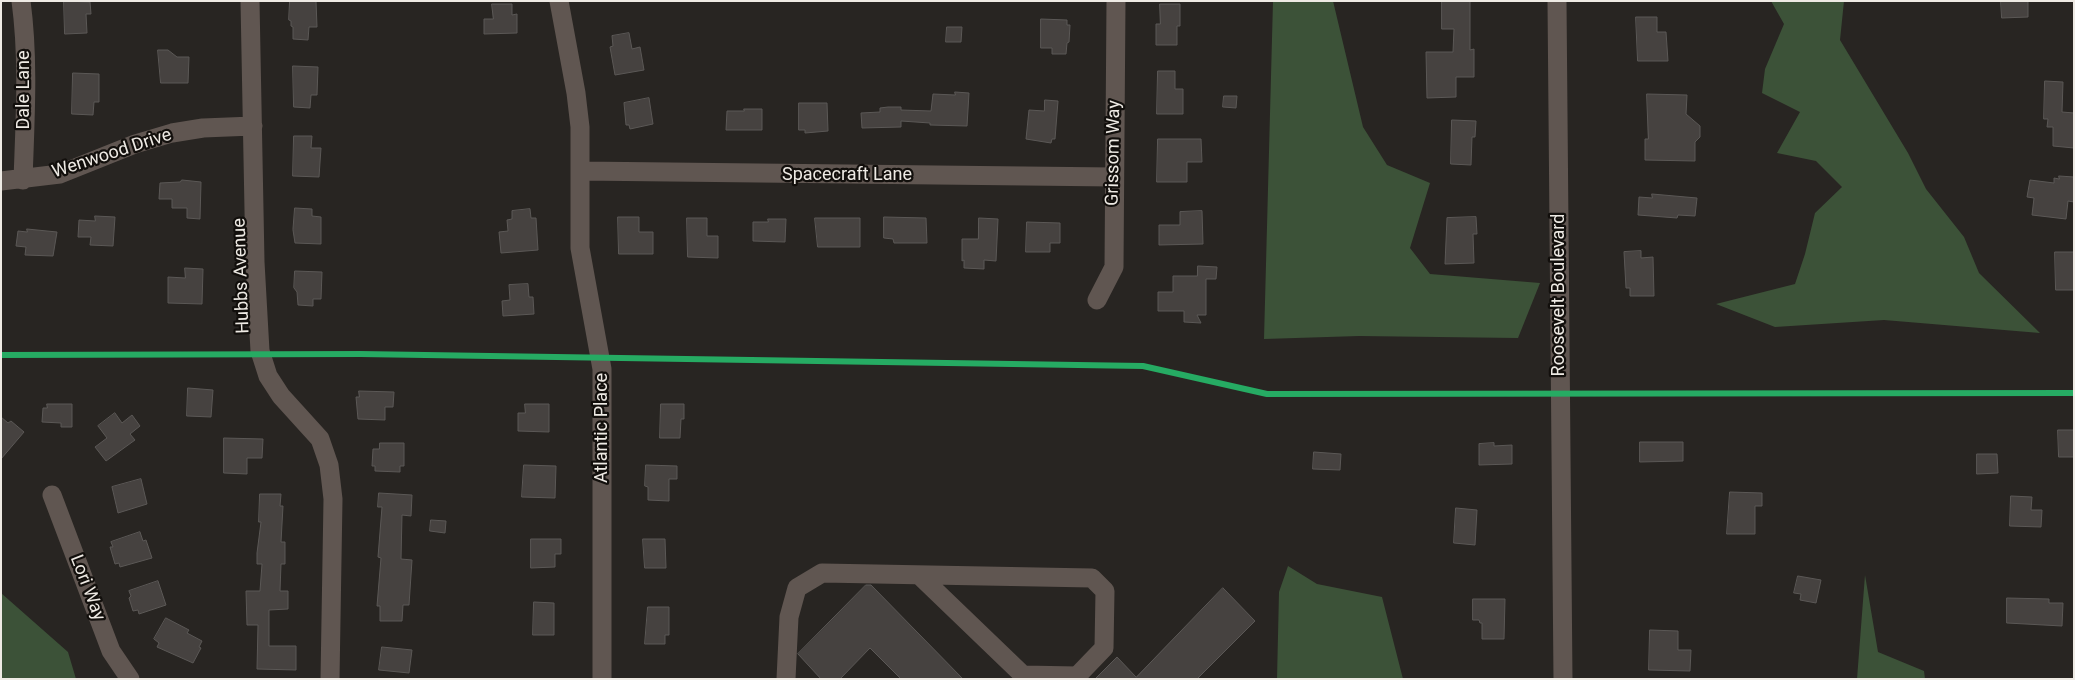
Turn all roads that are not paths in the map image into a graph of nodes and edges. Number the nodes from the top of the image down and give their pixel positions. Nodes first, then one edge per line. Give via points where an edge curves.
1 (21, 1) edge
2 (250, 1) edge
3 (559, 1) edge
4 (1116, 1) edge
5 (1557, 1) edge
6 (253, 126) junction
7 (581, 171) junction
8 (1114, 177) junction
9 (24, 180) junction
10 (1, 181) edge
11 (1097, 300) dead end
12 (52, 494) dead end
13 (920, 576) junction
14 (130, 679) edge
15 (330, 679) edge
16 (602, 679) edge
17 (786, 679) edge
18 (1563, 679) edge

1 - 9 street, Dale Lane via 25,67
2 - 6 street, Hubbs Avenue
3 - 7 street, Atlantic Place via 576,93
4 - 8 street, Grissom Way
5 - 18 street, Roosevelt Boulevard
6 - 9 street, Wenwood Drive via 172,133 60,174
6 - 15 street, Hubbs Avenue via 260,351 268,376 281,396 320,439 330,465 333,499
7 - 8 street, Spacecraft Lane
7 - 16 street, Atlantic Place via 580,248 602,369
8 - 11 street, Grissom Way via 1114,267
9 - 10 street, Wenwood Drive
12 - 14 street, Lori Way via 111,651
13 - 13 street via 1092,578 1105,591 1104,648 1077,676 1022,675
13 - 17 street via 822,573 797,588 789,617

